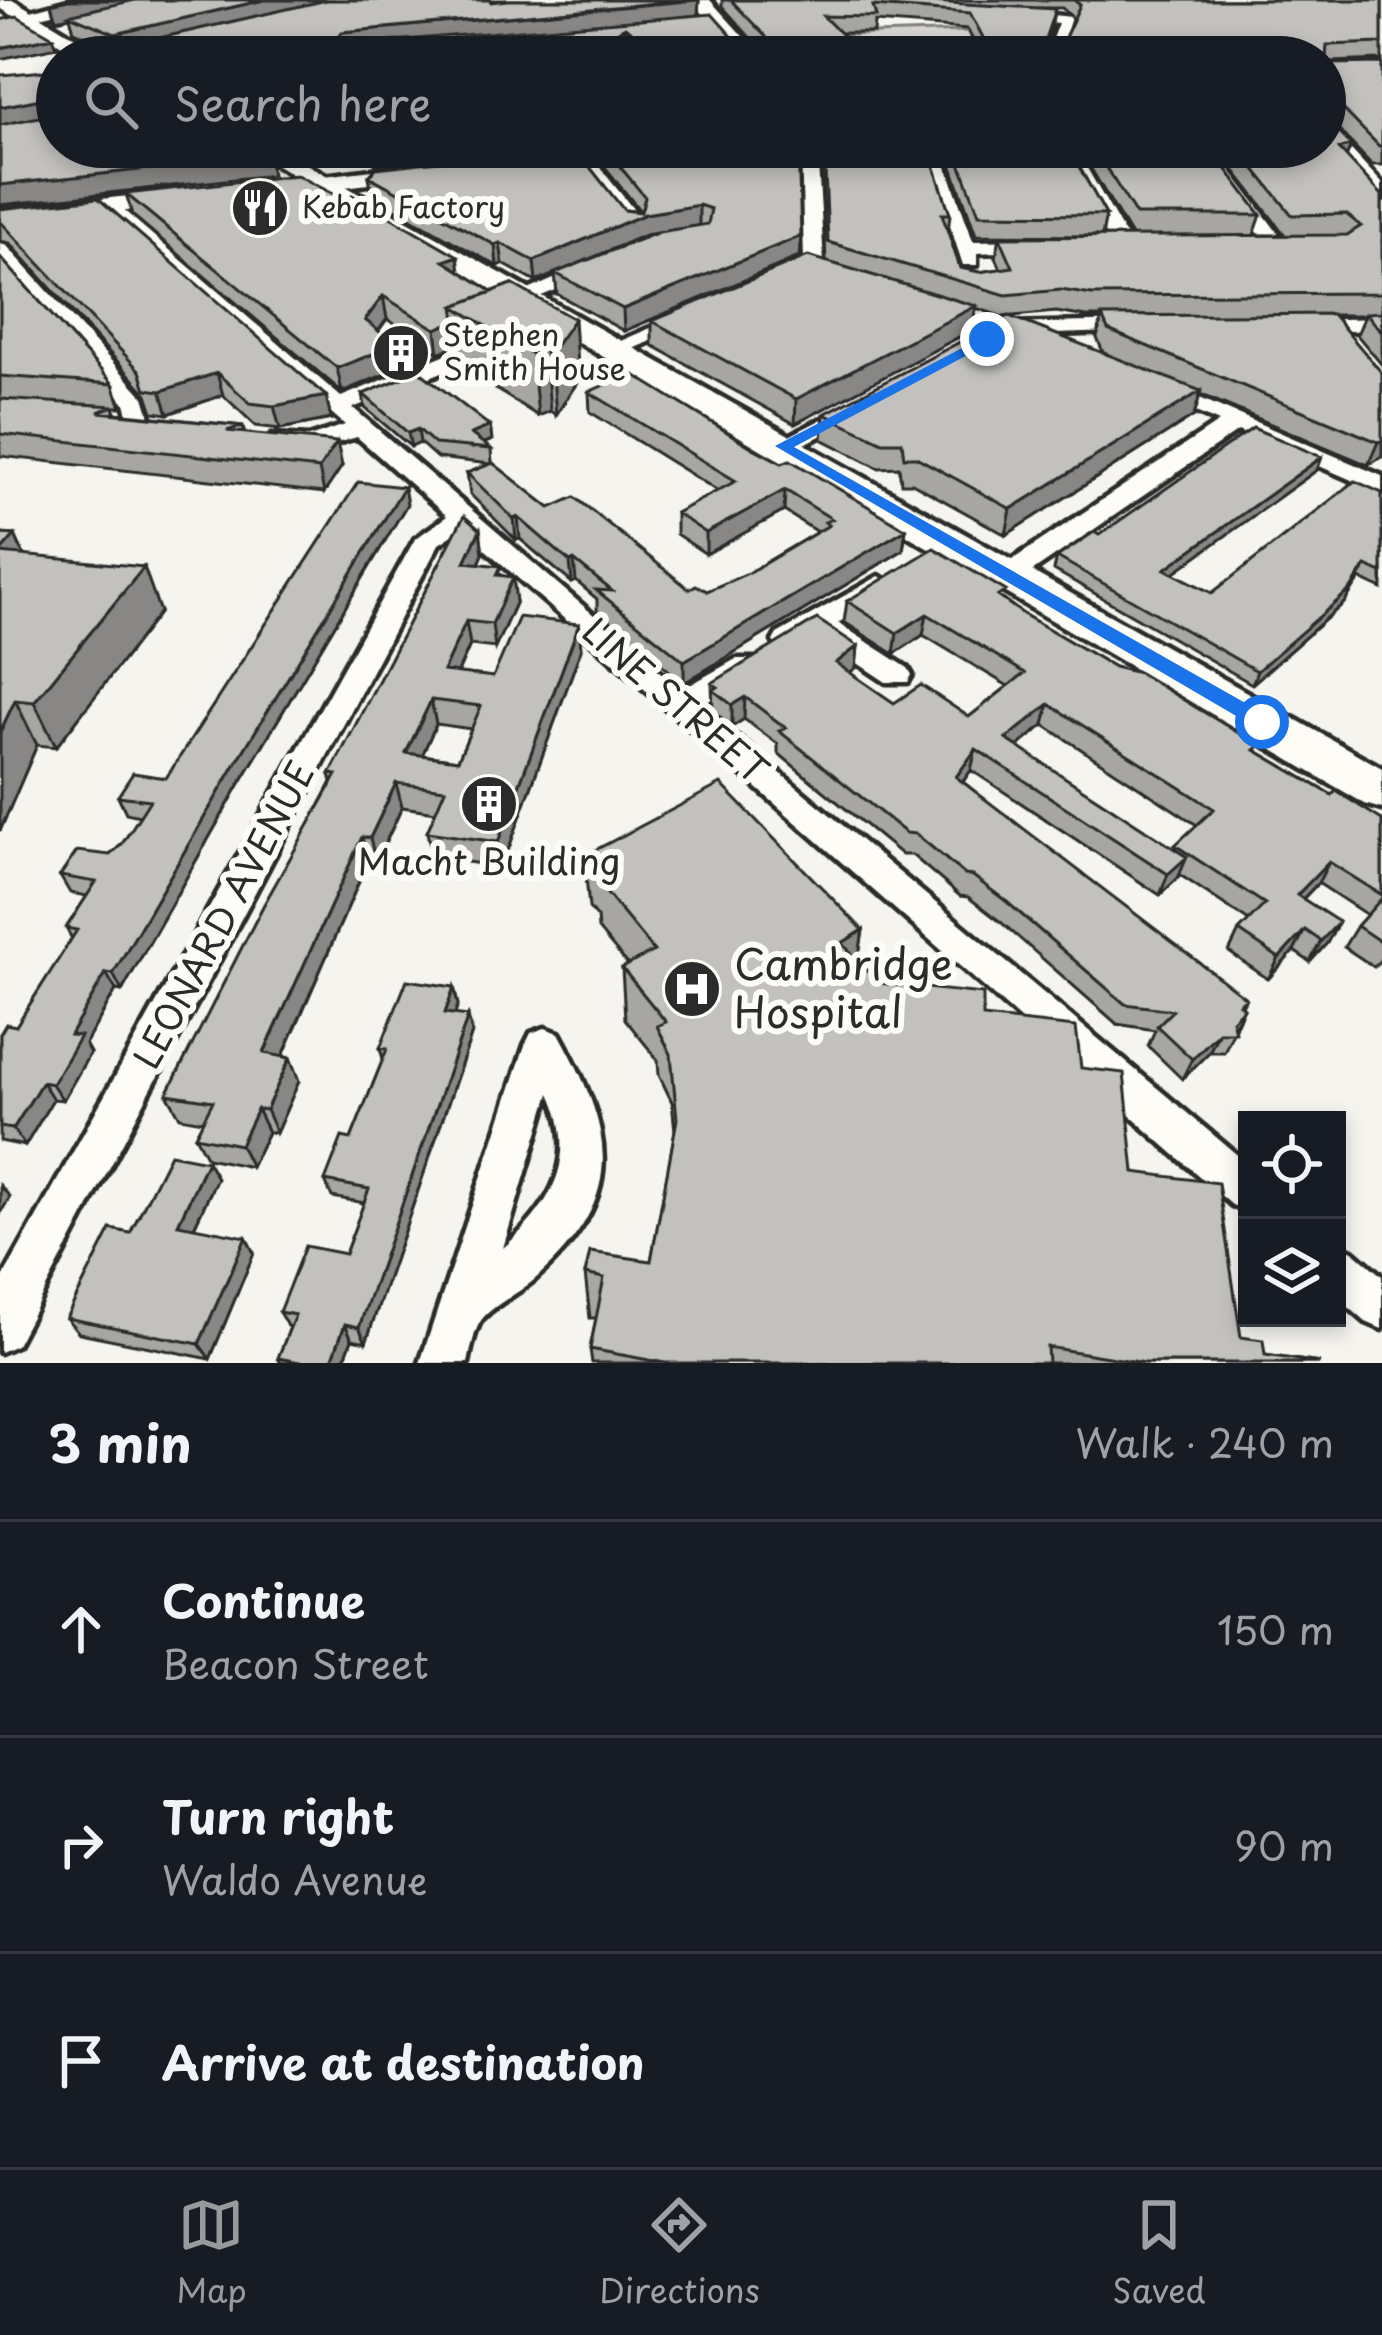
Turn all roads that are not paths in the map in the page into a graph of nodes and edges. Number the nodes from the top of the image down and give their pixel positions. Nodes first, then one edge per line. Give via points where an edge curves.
1 (0, 0) edge
2 (698, 0) edge
3 (731, 3) edge
4 (104, 8) edge
5 (998, 14) edge
6 (25, 15) junction
7 (0, 20) edge
8 (87, 20) edge
9 (68, 36) edge
10 (729, 36) edge
11 (1060, 36) edge
12 (1346, 152) edge
13 (296, 168) edge
14 (587, 168) edge
15 (810, 168) edge
16 (939, 168) edge
17 (1079, 168) edge
18 (1222, 168) edge
19 (439, 169) edge
20 (323, 183) junction
21 (262, 190) edge
22 (218, 194) edge
23 (1382, 194) edge
24 (108, 206) junction
25 (0, 218) edge
26 (634, 224) edge
27 (1121, 245) junction
28 (1143, 245) edge
29 (1255, 245) edge
30 (1050, 246) edge
31 (1097, 246) edge
32 (964, 247) junction
33 (0, 250) edge
34 (616, 258) edge
35 (808, 268) junction
36 (831, 278) edge
37 (978, 284) edge
38 (761, 287) edge
39 (707, 310) edge
40 (531, 319) junction
41 (1382, 324) edge
42 (1286, 326) edge
43 (1333, 326) junction
44 (1170, 327) edge
45 (613, 349) junction
46 (1073, 350) edge
47 (1354, 351) edge
48 (1145, 382) edge
49 (871, 401) edge
50 (338, 406) junction
51 (1235, 422) junction
52 (165, 428) edge
53 (362, 428) junction
54 (248, 437) edge
55 (782, 446) junction
56 (1382, 485) edge
57 (464, 517) junction
58 (926, 555) junction
59 (1007, 576) junction
60 (817, 623) junction
61 (897, 675) dead end
62 (679, 705) junction
63 (1382, 791) edge
64 (1238, 1182) edge
65 (1346, 1275) edge
66 (462, 1306) junction
67 (1382, 1306) edge
68 (0, 1329) edge
69 (444, 1363) edge

1 - 6 main road
2 - 3 street
2 - 10 main road
4 - 6 main road
4 - 8 street
5 - 11 street via 1062,17
6 - 7 street
6 - 9 main road
12 - 23 street
13 - 20 main road
14 - 26 street
15 - 35 street
16 - 32 street
17 - 27 street
18 - 29 street via 1288,245
19 - 20 main road
20 - 21 main road
20 - 40 main road
22 - 24 main road
24 - 25 main road
24 - 50 street, LINE STREET
27 - 28 street
27 - 31 street
30 - 32 street
32 - 37 street
33 - 52 street via 136,403 129,420
34 - 40 street
35 - 36 street
35 - 38 street
39 - 45 street
40 - 45 main road
40 - 50 street
41 - 43 street
42 - 43 street
43 - 47 street
44 - 46 street via 990,329
45 - 55 main road
48 - 51 street
49 - 55 street
50 - 53 street, LINE STREET
51 - 56 street
51 - 59 street
53 - 54 street via 310,444
53 - 57 street, LINE STREET
55 - 58 main road
57 - 62 street, LINE STREET
57 - 68 street, LEONARD AVENUE via 428,539
58 - 59 main road
58 - 60 street
59 - 63 main road
60 - 61 street
60 - 62 street
62 - 64 street, LINE STREET
65 - 67 street
66 - 66 street via 536,1249 575,1198 586,1161 582,1126 545,1045
66 - 69 street

